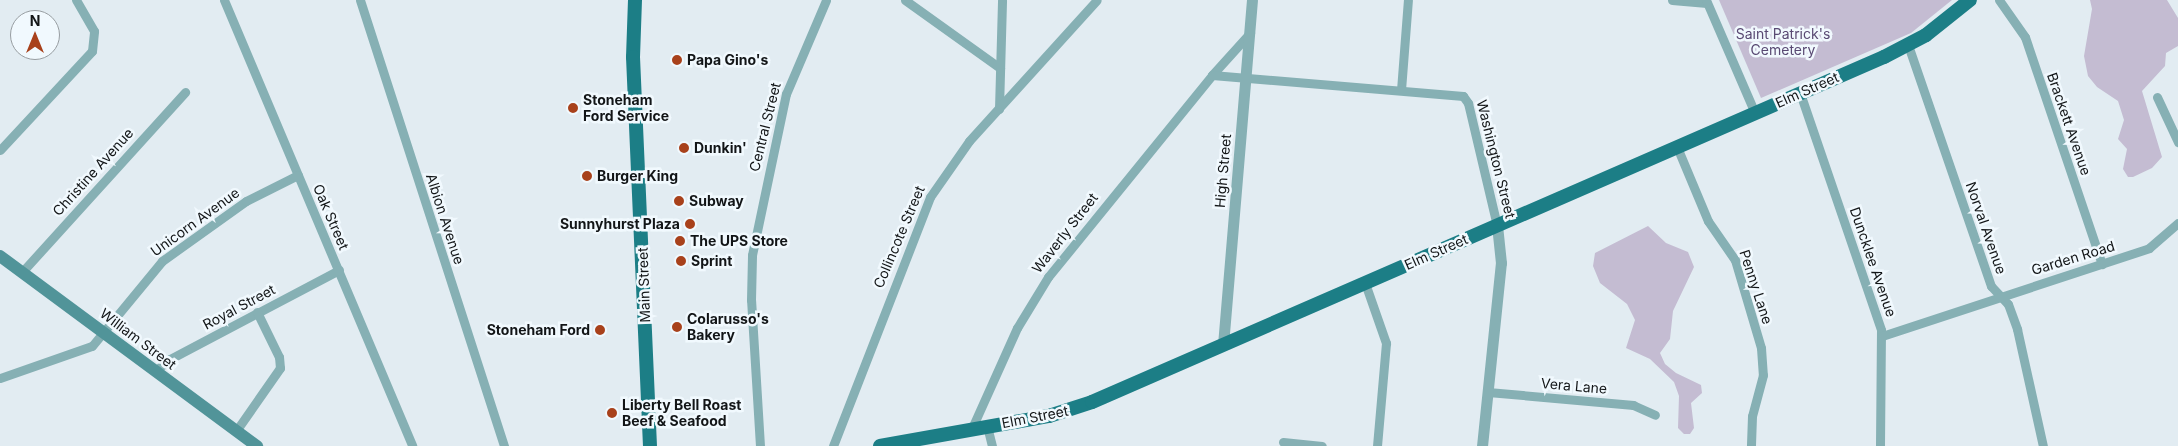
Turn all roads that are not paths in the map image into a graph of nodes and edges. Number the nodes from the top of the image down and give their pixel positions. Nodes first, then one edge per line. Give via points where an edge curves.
1 (76, 0) edge
2 (224, 0) edge
3 (360, 0) edge
4 (626, 0) edge
5 (635, 0) edge
6 (826, 0) edge
7 (905, 0) edge
8 (1002, 0) edge
9 (1097, 0) edge
10 (1252, 0) edge
11 (1408, 0) edge
12 (1672, 0) edge
13 (1970, 0) edge
14 (1998, 0) edge
15 (1707, 1) edge
16 (1250, 32) junction
17 (632, 34) junction
18 (1908, 45) junction
19 (1000, 68) junction
20 (1212, 75) junction
21 (1246, 78) junction
22 (1401, 90) junction
23 (185, 92) dead end
24 (1800, 93) junction
25 (2157, 97) dead end
26 (999, 109) junction
27 (1755, 113) junction
28 (2178, 142) edge
29 (1677, 147) junction
30 (0, 150) edge
31 (298, 175) junction
32 (2178, 224) edge
33 (1497, 226) junction
34 (0, 256) edge
35 (2102, 264) junction
36 (338, 270) junction
37 (22, 272) junction
38 (1365, 283) junction
39 (1999, 295) junction
40 (257, 312) junction
41 (105, 333) junction
42 (1882, 336) junction
43 (1223, 345) junction
44 (156, 371) junction
45 (0, 378) edge
46 (1488, 392) junction
47 (1655, 415) dead end
48 (987, 426) junction
49 (972, 428) junction
50 (236, 431) junction
51 (1283, 442) dead end
52 (257, 446) edge
53 (412, 446) edge
54 (504, 446) edge
55 (650, 446) edge
56 (760, 446) edge
57 (833, 446) edge
58 (880, 446) edge
59 (992, 446) edge
60 (1322, 446) edge
61 (1377, 446) edge
62 (1482, 446) edge
63 (1751, 446) edge
64 (1880, 446) edge
65 (2043, 446) edge

1 - 30 street via 94,31 92,51
2 - 31 street, Oak Street
3 - 54 street, Albion Avenue
4 - 17 main road, Main Street
5 - 17 main road, Main Street
6 - 56 street, Central Street via 786,94 752,255 750,300
7 - 19 street
8 - 19 street
9 - 26 street, Collincote Street
10 - 16 street, High Street
11 - 22 street
12 - 15 street
13 - 18 main road, Elm Street
14 - 35 street, Brackett Avenue via 2023,33
15 - 27 street
16 - 20 street, Waverly Street
16 - 21 street, High Street
17 - 55 main road, Main Street
18 - 24 main road, Elm Street
18 - 39 street, Norval Avenue via 1991,286
19 - 26 street
20 - 21 street
20 - 49 street, Waverly Street via 1048,277 1017,328
21 - 22 street, Washington Street
21 - 43 street, High Street
22 - 33 street, Washington Street via 1459,95 1466,99
23 - 37 street, Christine Avenue
24 - 27 main road, Elm Street
24 - 42 street, Duncklee Avenue
25 - 28 street
26 - 57 street, Collincote Street via 961,151 927,202
27 - 29 main road, Elm Street
29 - 33 main road, Elm Street
29 - 63 street, Penny Lane via 1708,221 1735,260 1761,348 1763,375 1752,416
31 - 36 street, Oak Street
31 - 41 street, Unicorn Avenue via 246,201 162,261
32 - 35 street, Garden Road via 2155,246
33 - 38 main road, Elm Street
33 - 46 street, Washington Street via 1502,251
34 - 37 main road, William Street
35 - 39 street, Garden Road
36 - 40 street, Royal Street
36 - 53 street, Oak Street
37 - 41 main road, William Street
38 - 43 main road, Elm Street
38 - 61 street via 1386,343
39 - 42 street, Garden Road
39 - 65 street, Norval Avenue via 2008,304 2022,348
40 - 44 street, Royal Street via 167,361
40 - 50 street via 279,357 280,368
41 - 44 main road, William Street
41 - 45 street, Unicorn Avenue via 82,351
42 - 64 street, Duncklee Avenue
43 - 48 main road, Elm Street via 1061,414
44 - 50 main road, William Street
46 - 47 street, Vera Lane via 1632,405
46 - 62 street, Washington Street
48 - 49 main road, Elm Street
48 - 59 street
49 - 58 main road, Elm Street
50 - 52 main road, William Street
51 - 60 street

